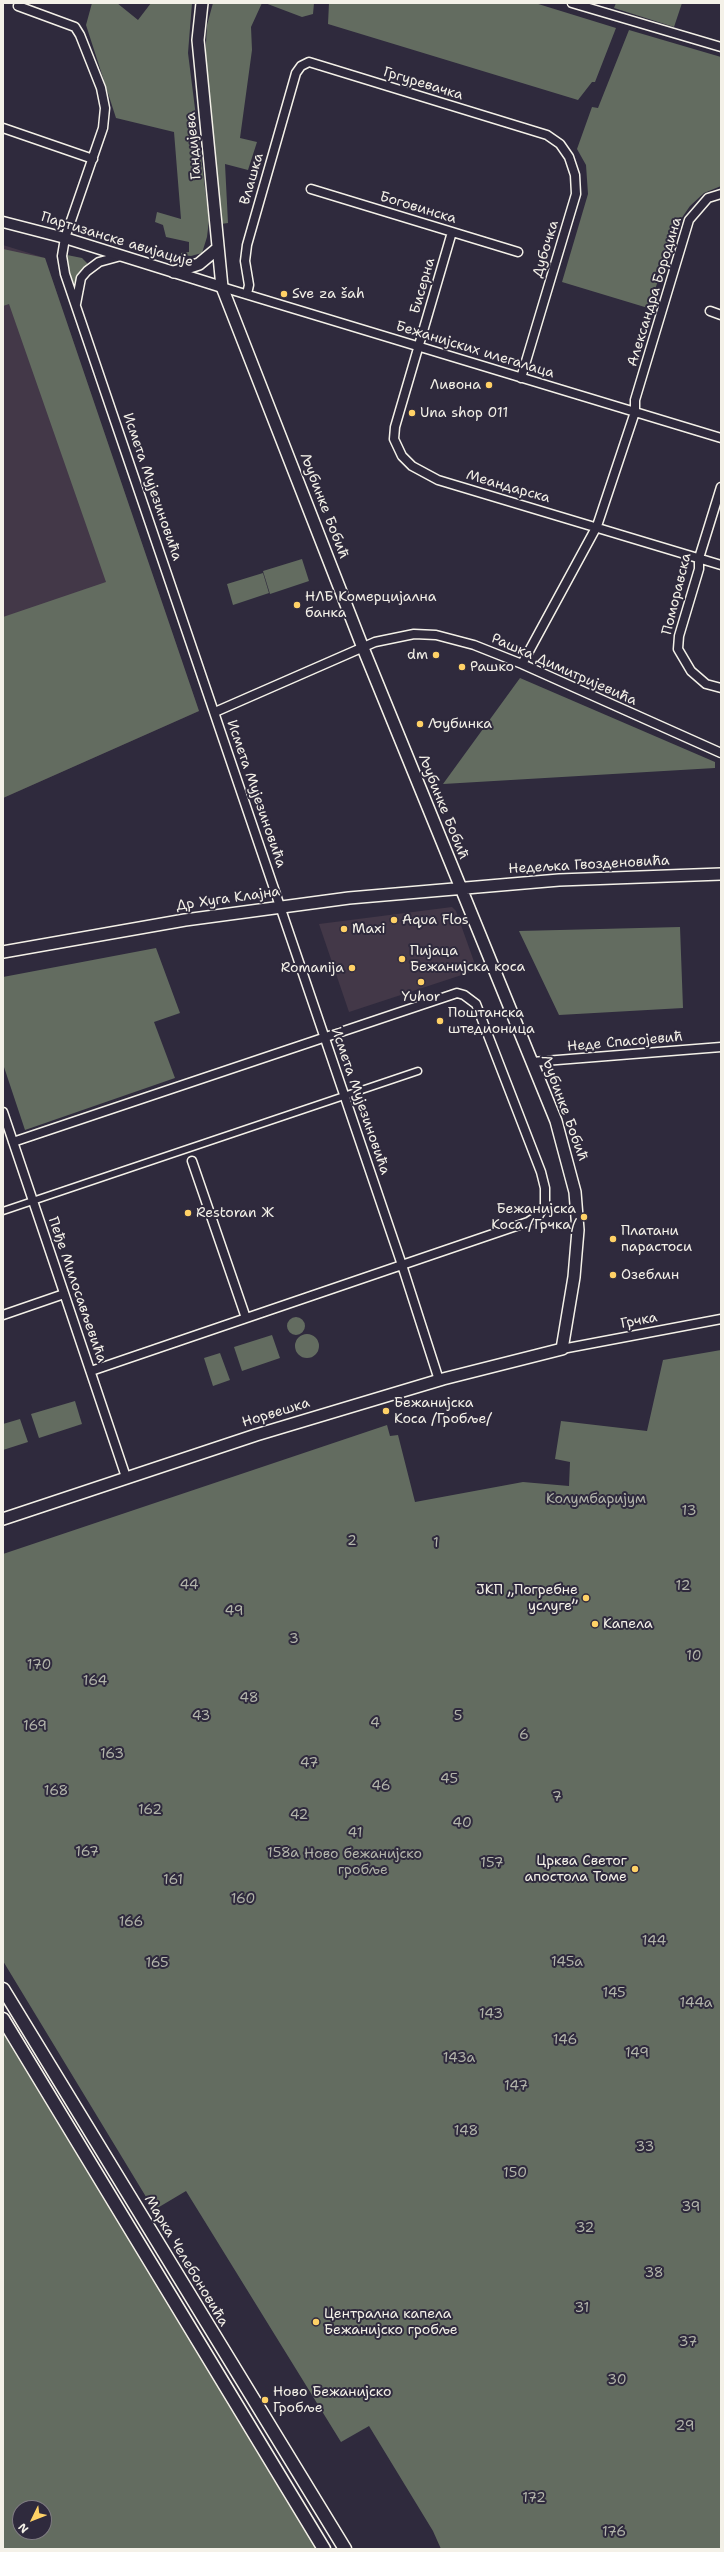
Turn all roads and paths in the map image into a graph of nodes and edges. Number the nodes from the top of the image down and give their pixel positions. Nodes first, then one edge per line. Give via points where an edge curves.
1 (202, 3) edge
2 (572, 3) edge
3 (18, 6) dead end
4 (721, 47) edge
5 (296, 73) joint
6 (3, 128) edge
7 (547, 136) joint
8 (93, 159) junction
9 (311, 189) dead end
10 (721, 194) edge
11 (3, 222) edge
12 (452, 232) junction
13 (65, 238) junction
14 (218, 249) junction
15 (518, 252) dead end
16 (121, 256) junction
17 (174, 272) junction
18 (222, 286) junction
19 (246, 294) junction
20 (76, 307) junction
21 (710, 311) dead end
22 (721, 315) edge
23 (419, 347) junction
24 (521, 378) junction
25 (635, 412) junction
26 (721, 438) edge
27 (721, 487) edge
28 (597, 526) junction
29 (699, 558) junction
30 (721, 564) edge
31 (362, 648) junction
32 (522, 664) junction
33 (721, 688) edge
34 (215, 712) junction
35 (721, 753) edge
36 (721, 874) edge
37 (459, 888) junction
38 (280, 907) junction
39 (3, 952) edge
40 (324, 1036) junction
41 (721, 1047) edge
42 (532, 1062) junction
43 (418, 1071) dead end
44 (344, 1096) junction
45 (3, 1112) edge
46 (13, 1142) junction
47 (192, 1161) dead end
48 (33, 1201) junction
49 (3, 1211) edge
50 (402, 1265) junction
51 (64, 1294) junction
52 (3, 1315) edge
53 (246, 1318) junction
54 (721, 1319) edge
55 (562, 1349) junction
56 (91, 1370) junction
57 (439, 1380) junction
58 (126, 1477) junction
59 (3, 1519) edge
60 (3, 1989) edge
61 (3, 2019) edge
62 (324, 2549) edge
63 (345, 2549) edge

1 - 14 main road, Гандијева via 198,40
2 - 4 street
3 - 8 street, Исмета Мујезиновића via 72,25 80,35 101,88 105,108 103,128
5 - 7 street, Гргуревачка via 301,66 309,62
5 - 19 street, Влашка via 245,251 249,285
6 - 8 street
7 - 24 street, Дубочка via 560,144 569,156 575,175 576,194
8 - 13 street, Исмета Мујезиновића
9 - 12 street, Боговинска
10 - 25 street, Александра Бородина via 708,198 689,220 635,400
11 - 13 street, Партизанске авијације
12 - 15 street, Боговинска
12 - 23 street, Бисерна
13 - 16 street, Партизанске авијације
13 - 20 street, Исмета Мујезиновића via 62,262
14 - 17 main road via 200,264
14 - 18 main road, Гандијева
16 - 17 street, Партизанске авијације
16 - 20 street via 99,262 87,271 81,278 77,291
17 - 18 street, Партизанске авијације
18 - 19 street, Бежанијских илегалаца
18 - 31 main road, Љубинке Бобић
19 - 23 street, Бежанијских илегалаца
20 - 34 street, Исмета Мујезиновића
21 - 22 street
23 - 24 street, Бежанијских илегалаца
23 - 28 street, Меандарска via 395,427 394,439 407,461 438,480
24 - 25 street, Бежанијских илегалаца
25 - 26 street, Бежанијских илегалаца
25 - 28 street, Александра Бородина
27 - 29 street, Поморавска
28 - 29 street, Меандарска
28 - 32 street, Александра Бородина
29 - 30 street, Меандарска
29 - 33 street, Поморавска via 699,569 679,636 678,649 683,661 694,674 706,684
31 - 32 street, Рашка Димитријевића via 414,634 436,635 474,645
31 - 34 street, Рашка Димитријевића
31 - 37 main road, Љубинке Бобић
32 - 35 street, Рашка Димитријевића
34 - 38 street, Исмета Мујезиновића
36 - 37 main road, Недељка Гвозденовића via 559,880
37 - 38 main road, Др Хуга Клајна
37 - 42 main road, Љубинке Бобић
38 - 39 main road, Др Хуга Клајна
38 - 40 street, Исмета Мујезиновића
40 - 44 street, Исмета Мујезиновића
40 - 46 street
40 - 50 street via 445,996 464,994 476,1004 541,1172 546,1198 542,1210 534,1219
41 - 42 street, Неде Спасојевић
42 - 55 main road, Љубинке Бобић via 562,1139 577,1207 577,1251
43 - 44 street
44 - 48 street
44 - 50 street, Исмета Мујезиновића
45 - 46 street, Пеђе Милосављевића
46 - 48 street, Пеђе Милосављевића
47 - 53 street
48 - 49 street
48 - 51 street, Пеђе Милосављевића
50 - 53 street
50 - 57 street, Исмета Мујезиновића
51 - 52 street
51 - 56 street, Пеђе Милосављевића
53 - 56 street
54 - 55 street, Грчка
55 - 57 main road, Норвешка
56 - 58 street, Пеђе Милосављевића
57 - 58 main road, Норвешка
58 - 59 main road, Норвешка
60 - 63 main road, Марка Челебоновића
61 - 62 main road

